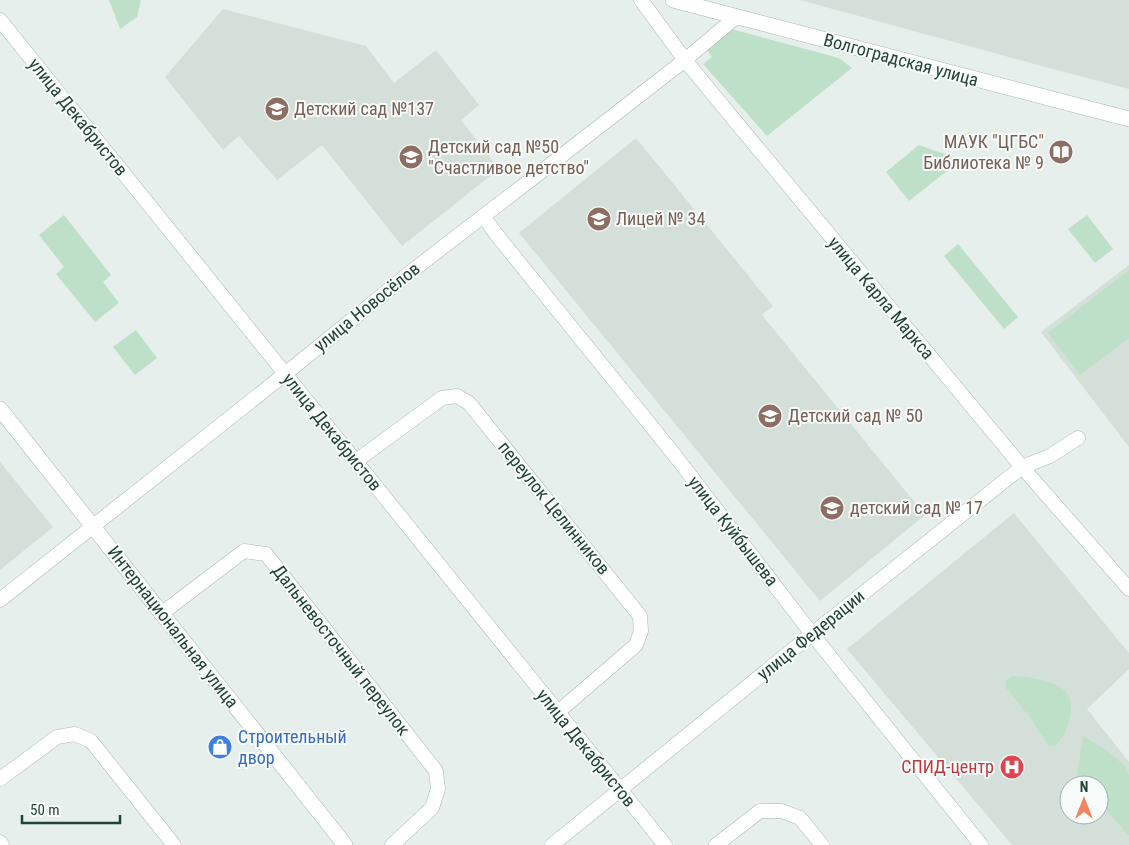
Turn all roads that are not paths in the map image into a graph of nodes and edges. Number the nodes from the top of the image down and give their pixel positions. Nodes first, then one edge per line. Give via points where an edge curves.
1 (641, 0) edge
2 (673, 0) edge
3 (736, 17) junction
4 (0, 20) edge
5 (685, 60) junction
6 (1129, 119) edge
7 (484, 216) junction
8 (285, 374) junction
9 (0, 409) edge
10 (1078, 438) dead end
11 (356, 462) junction
12 (1022, 468) junction
13 (94, 526) junction
14 (1129, 589) edge
15 (0, 600) edge
16 (161, 614) junction
17 (812, 634) junction
18 (558, 712) junction
19 (0, 779) edge
20 (620, 790) junction
21 (0, 842) edge
22 (2, 845) edge
23 (174, 845) edge
24 (345, 845) edge
25 (392, 845) edge
26 (552, 845) edge
27 (665, 845) edge
28 (716, 845) edge
29 (822, 845) edge
30 (981, 845) edge

1 - 5 street, улица Карла Маркса
2 - 3 street, Волгоградская улица
3 - 5 street, улица Новосёлов
3 - 6 street, Волгоградская улица
4 - 8 street, улица Декабристов
5 - 7 street, улица Новосёлов
5 - 12 street, улица Карла Маркса
7 - 8 street, улица Новосёлов
7 - 17 street, улица Куйбышева
8 - 11 street, улица Декабристов
8 - 13 street, улица Новосёлов
9 - 13 street, Интернациональная улица
10 - 12 street, улица Федерации via 1050,456
11 - 18 street, улица Декабристов
11 - 18 street, переулок Целинников via 442,398 457,396 469,403 640,616 641,631 636,645
12 - 14 street, улица Карла Маркса
12 - 17 street, улица Федерации
13 - 15 street, улица Новосёлов
13 - 16 street, Интернациональная улица
16 - 24 street, Интернациональная улица
16 - 25 street, Дальневосточный переулок via 244,551 266,554 436,771 438,789 432,808
17 - 20 street, улица Федерации
17 - 30 street, улица Куйбышева
18 - 20 street, улица Декабристов
19 - 23 street via 57,737 75,734 91,741
20 - 26 street, улица Федерации
20 - 27 street, улица Декабристов
21 - 22 street
28 - 29 street via 760,811 782,811 800,818

